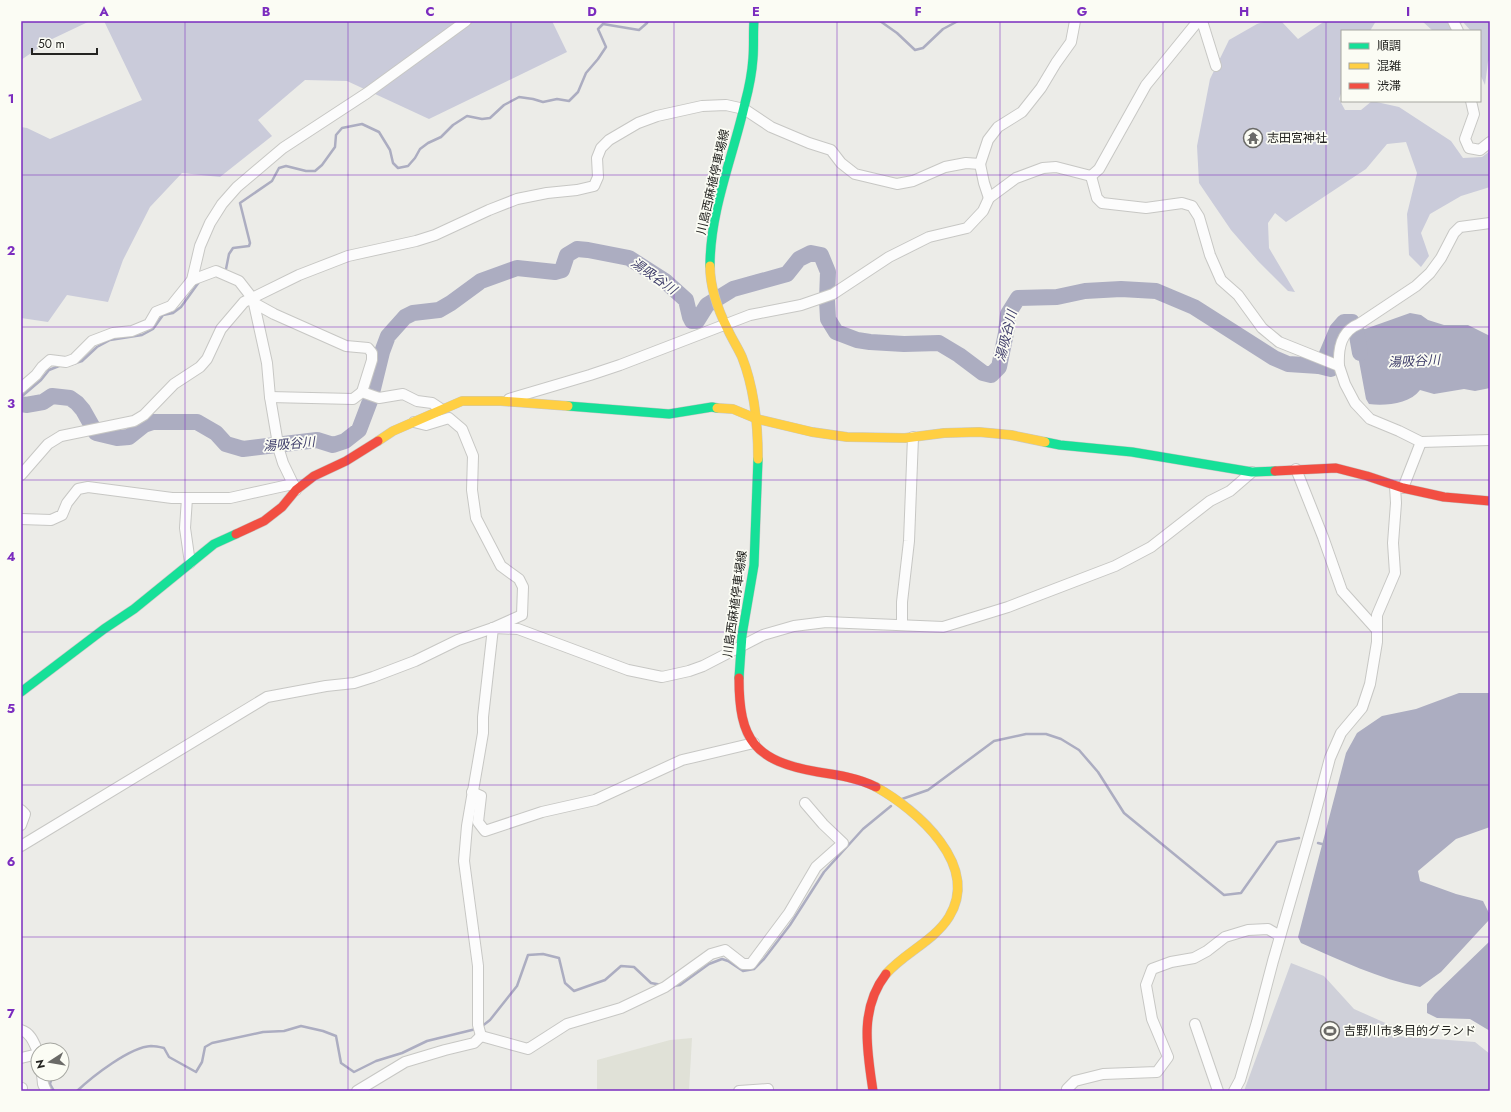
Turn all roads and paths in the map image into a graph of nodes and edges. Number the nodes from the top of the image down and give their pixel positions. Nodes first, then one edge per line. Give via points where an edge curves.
1 (466, 21) edge
2 (754, 21) edge
3 (1075, 21) edge
4 (1198, 21) edge
5 (1202, 21) edge
6 (1453, 21) edge
7 (1458, 30) edge
8 (1216, 66) dead end
9 (1471, 102) edge
10 (744, 109) junction
11 (1490, 142) edge
12 (980, 164) junction
13 (1091, 176) junction
14 (989, 198) junction
15 (1490, 223) edge
16 (192, 280) junction
17 (253, 301) junction
18 (725, 325) junction
19 (1339, 366) junction
20 (21, 388) edge
21 (364, 392) junction
22 (270, 397) junction
23 (501, 401) junction
24 (441, 409) junction
25 (758, 419) junction
26 (414, 422) junction
27 (913, 437) junction
28 (1490, 440) edge
29 (1421, 442) junction
30 (1296, 469) junction
31 (1252, 472) junction
32 (21, 475) edge
33 (294, 487) junction
34 (1399, 487) junction
35 (187, 498) junction
36 (1490, 501) edge
37 (21, 519) edge
38 (190, 563) junction
39 (902, 624) junction
40 (493, 628) junction
41 (1377, 630) junction
42 (741, 646) junction
43 (21, 692) edge
44 (754, 743) junction
45 (472, 792) junction
46 (805, 802) dead end
47 (21, 810) edge
48 (21, 825) edge
49 (21, 846) edge
50 (1280, 936) junction
51 (1194, 1024) dead end
52 (21, 1030) edge
53 (480, 1031) junction
54 (34, 1042) edge
55 (768, 1089) dead end
56 (357, 1091) edge
57 (739, 1091) edge
58 (873, 1091) edge
59 (1068, 1091) edge
60 (1218, 1091) edge
61 (1234, 1091) edge

1 - 16 street via 367,93 283,148 237,187 210,223 200,246
2 - 10 street, 川島西麻植停車場線 via 753,58
3 - 12 street via 1071,42 1041,88 1022,112 998,127 988,140
4 - 13 street via 1146,85 1099,169
5 - 8 street
6 - 7 street
9 - 11 street via 1474,114 1465,139 1469,148 1480,150
10 - 12 street via 771,127 831,150 841,164 855,174 897,184 913,181 945,167 966,163
10 - 17 street via 726,105 702,106 638,123 609,140 601,148 597,158 598,177 594,186 517,199 435,235 341,258 299,274
10 - 18 street, 川島西麻植停車場線 via 727,169 712,239 710,264 713,290
12 - 14 street
13 - 14 street via 1056,167 1043,168 1016,178
13 - 19 street via 1097,198 1102,203 1146,208 1182,203 1192,206 1199,217 1210,255 1221,280 1238,295 1262,328 1279,342
14 - 18 street via 983,211 967,228 929,237 889,257 833,294 801,305 750,315
15 - 19 street via 1460,227 1430,273 1416,286 1354,326 1342,337
16 - 17 street via 216,271 240,281
16 - 20 street via 171,306 156,312 149,324 92,341 74,359 66,362 50,360
17 - 21 street via 274,314 346,346 368,348 372,360
17 - 22 street via 267,363
17 - 32 street via 244,302 221,329 207,359 200,367 174,384 144,415 134,421 61,436 48,444
18 - 23 street via 590,375
18 - 25 street, 川島西麻植停車場線 via 749,374
19 - 29 street via 1355,404 1370,418
21 - 22 street via 353,399
21 - 24 street via 378,398 403,394 417,401 432,402
22 - 33 street via 278,446
23 - 24 street via 462,401
23 - 25 street via 668,414 712,407 733,409
24 - 26 street
25 - 27 street via 812,432 847,437
25 - 42 street, 川島西麻植停車場線 via 754,559
26 - 33 street via 393,431 346,461
26 - 40 street via 426,425 449,418 462,429 473,456 472,490 476,518 501,566 519,579 523,587 522,615
27 - 31 street via 951,432 1011,435 1060,445 1132,452
27 - 39 street via 909,541
28 - 29 street
29 - 34 street
30 - 31 street
30 - 34 street via 1336,468
30 - 41 street via 1342,591
31 - 39 street via 1230,491 1210,501 1151,547 1115,566 1008,607 943,626
33 - 35 street via 230,498
33 - 38 street via 282,507 264,521 214,544
34 - 36 street via 1444,497
34 - 41 street via 1393,543 1395,573 1377,615
35 - 37 street via 88,487 78,489 67,503 62,516 51,520
35 - 38 street via 185,528
38 - 43 street via 134,609
39 - 42 street via 826,622 794,626 763,635
40 - 42 street via 518,628 628,670 662,677 703,666
40 - 45 street via 483,733
40 - 49 street via 354,683 267,697
41 - 50 street via 1370,684 1362,708 1341,733 1330,758
42 - 44 street, 川島西麻植停車場線 via 738,662 740,708 744,728
44 - 45 street via 682,760 595,800 542,812 485,831 478,822 481,796
44 - 58 street, 川島西麻植停車場線 via 769,757 789,767 854,778 881,790 911,812 937,837 953,862 957,890 948,917 941,928 887,972 872,997 868,1011 866,1040
45 - 53 street via 464,861 478,966
46 - 53 street via 822,824 843,843 816,867 789,913 751,964 743,964 725,950 711,954 668,985 621,1008 567,1024 528,1049
47 - 48 street via 25,814
50 - 59 street via 1268,929 1248,930 1225,937 1194,958 1170,962 1152,969 1146,985 1152,1019 1168,1057 1157,1072 1104,1074 1075,1081
50 - 61 street via 1240,1080
51 - 60 street
52 - 54 street
53 - 56 street via 474,1043 406,1062
55 - 57 street

